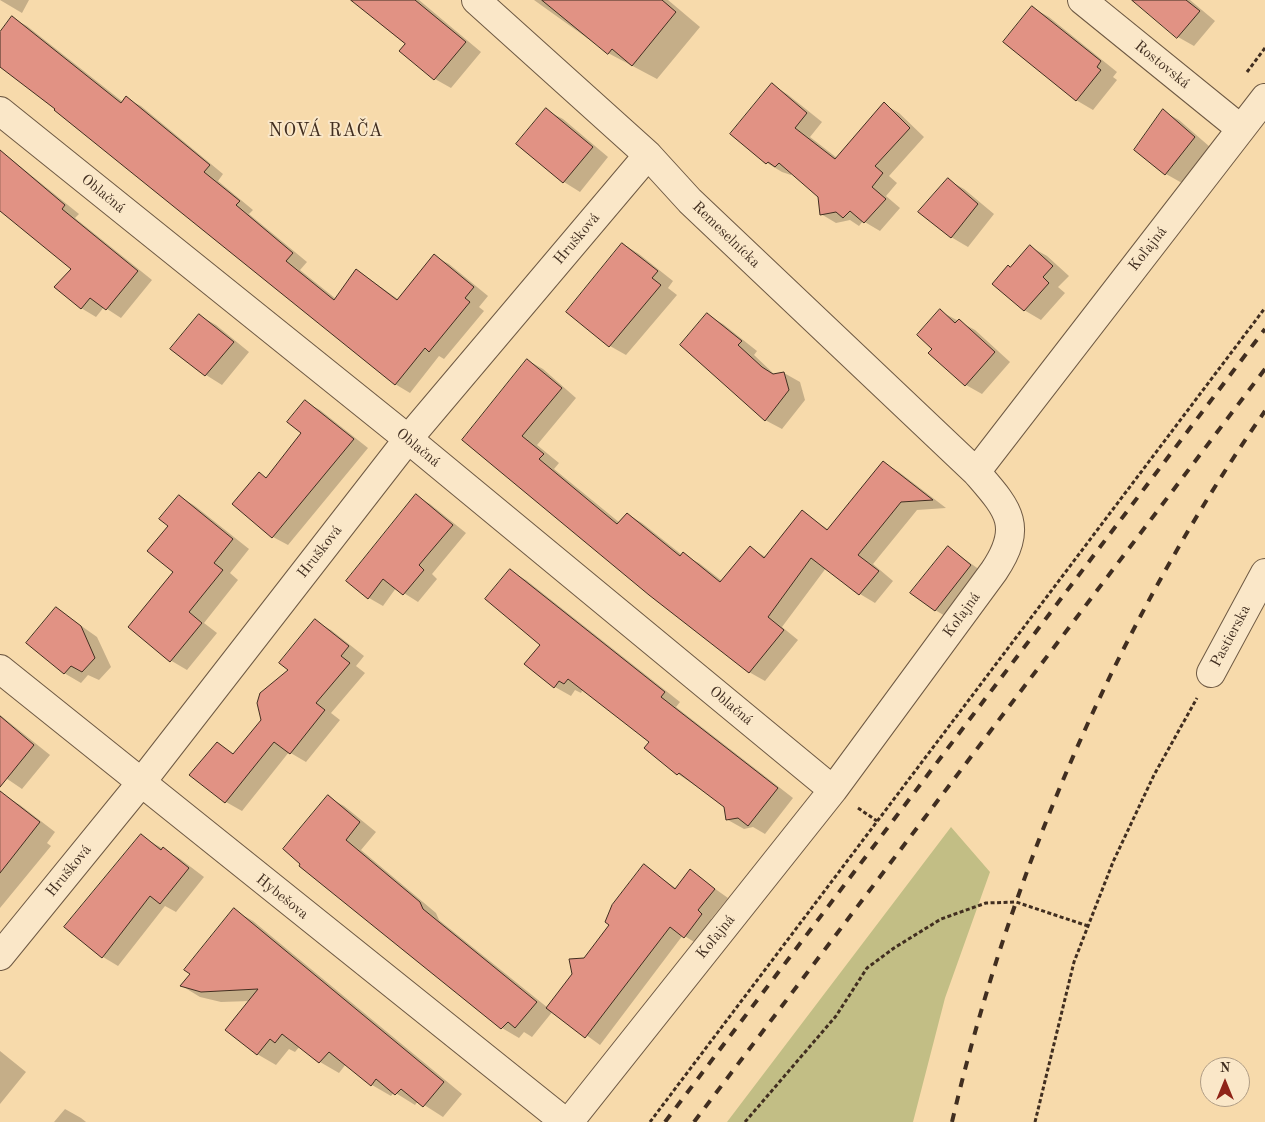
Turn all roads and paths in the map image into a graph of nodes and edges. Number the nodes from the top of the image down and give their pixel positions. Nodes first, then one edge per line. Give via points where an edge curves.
1 (476, 0) edge
2 (1082, 0) edge
3 (1265, 98) edge
4 (0, 111) edge
5 (1241, 129) junction
6 (648, 155) junction
7 (1265, 308) edge
8 (408, 439) junction
9 (976, 472) junction
10 (1265, 573) edge
11 (0, 669) edge
12 (1211, 673) joint
13 (140, 784) junction
14 (833, 790) junction
15 (1088, 926) junction
16 (0, 956) edge
17 (565, 1122) edge
18 (569, 1122) edge
19 (650, 1122) edge
20 (745, 1122) edge
21 (1035, 1122) edge

1 - 6 street, Remeselnícka
2 - 5 street, Rostovská
3 - 5 street, Koľajná
4 - 8 street, Oblačná
5 - 9 street, Koľajná
6 - 8 street, Hrušková
6 - 9 street, Remeselnícka via 690,201
7 - 19 path
8 - 13 street, Hrušková
8 - 14 street, Oblačná
9 - 14 street, Koľajná via 1007,511 1009,532 1003,556
10 - 12 street, Pastierska
11 - 13 street, Hybešova
12 - 15 path via 1154,774 1113,862
13 - 16 street, Hrušková
13 - 17 street, Hybešova
14 - 18 street, Koľajná
15 - 20 path via 1016,902 986,904 942,919 867,968 836,1016
15 - 21 path via 1074,962

